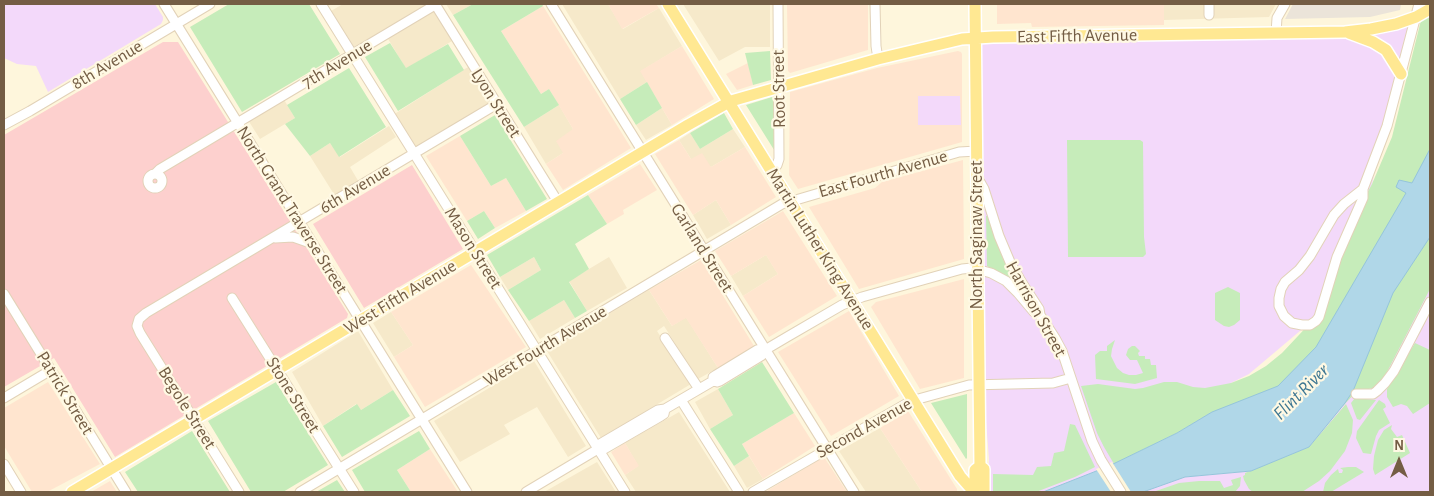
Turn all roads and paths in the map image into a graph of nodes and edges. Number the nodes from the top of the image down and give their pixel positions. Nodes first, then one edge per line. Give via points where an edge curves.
1 (164, 4) edge
2 (210, 4) edge
3 (321, 4) edge
4 (435, 4) edge
5 (550, 4) edge
6 (668, 4) edge
7 (778, 4) edge
8 (875, 4) edge
9 (976, 4) edge
10 (1209, 4) edge
11 (1285, 4) edge
12 (1419, 4) edge
13 (1430, 9) edge
14 (1209, 15) dead end
15 (1416, 17) junction
16 (176, 24) junction
17 (1345, 32) junction
18 (1276, 33) junction
19 (976, 37) junction
20 (352, 55) junction
21 (878, 59) junction
22 (1401, 74) junction
23 (779, 87) junction
24 (728, 102) junction
25 (497, 104) junction
26 (238, 123) junction
27 (4, 125) edge
28 (977, 151) junction
29 (642, 152) junction
30 (414, 154) junction
31 (771, 170) junction
32 (156, 174) dead end
33 (977, 180) junction
34 (1363, 189) junction
35 (558, 202) junction
36 (790, 202) junction
37 (299, 222) junction
38 (273, 238) junction
39 (313, 244) junction
40 (704, 251) junction
41 (475, 252) junction
42 (977, 269) junction
43 (4, 294) edge
44 (232, 298) dead end
45 (852, 300) junction
46 (1430, 302) edge
47 (1040, 315) junction
48 (360, 320) junction
49 (138, 322) joint
50 (665, 338) dead end
51 (765, 350) junction
52 (536, 351) junction
53 (51, 370) junction
54 (278, 370) junction
55 (1072, 378) junction
56 (979, 385) junction
57 (699, 389) junction
58 (1356, 394) dead end
59 (4, 398) edge
60 (681, 400) junction
61 (913, 400) junction
62 (194, 420) junction
63 (422, 420) junction
64 (828, 448) junction
65 (598, 450) junction
66 (4, 464) edge
67 (980, 466) junction
68 (112, 469) junction
69 (339, 469) junction
70 (21, 492) edge
71 (72, 492) edge
72 (126, 492) edge
73 (239, 492) edge
74 (300, 492) edge
75 (354, 492) edge
76 (467, 492) edge
77 (526, 492) edge
78 (625, 492) edge
79 (739, 492) edge
80 (753, 492) edge
81 (854, 492) edge
82 (975, 492) edge
83 (984, 492) edge
84 (1121, 492) edge

1 - 16 street, North Grand Traverse Street
2 - 16 street, 8th Avenue
3 - 20 street, Mason Street
4 - 20 street, 7th Avenue
4 - 25 street, Lyon Street
5 - 29 street, Garland Street
6 - 24 main road, Martin Luther King Avenue
7 - 23 street, Root Street
8 - 21 street
9 - 19 main road, North Saginaw Street
10 - 14 street
11 - 18 street via 1278,18
12 - 15 street
13 - 15 main road, East Fifth Avenue
15 - 17 main road, East Fifth Avenue via 1396,24
15 - 22 street
16 - 26 street, North Grand Traverse Street
16 - 27 street, 8th Avenue
17 - 18 main road, East Fifth Avenue
17 - 22 main road via 1386,50
18 - 19 main road, East Fifth Avenue
19 - 21 main road, East Fifth Avenue
19 - 28 main road, North Saginaw Street
20 - 26 street, 7th Avenue
20 - 30 street, Mason Street
21 - 23 main road, East Fifth Avenue
22 - 34 street via 1387,126
23 - 24 main road, East Fifth Avenue
23 - 31 street, Root Street via 779,159 778,165
24 - 29 main road, West Fifth Avenue
24 - 31 main road, Martin Luther King Avenue
25 - 30 street, 6th Avenue
25 - 35 street, Lyon Street
26 - 32 street, 7th Avenue
26 - 37 street, North Grand Traverse Street
28 - 33 main road, North Saginaw Street
28 - 36 street, East Fourth Avenue via 959,152
29 - 35 main road, West Fifth Avenue
29 - 40 street, Garland Street
30 - 37 street, 6th Avenue
30 - 41 street, Mason Street
31 - 36 main road, Martin Luther King Avenue
33 - 42 main road, North Saginaw Street
33 - 47 street, Harrison Street via 984,189 1005,253
34 - 34 street via 1334,215 1310,256 1282,287 1279,306 1292,323 1310,325 1319,317 1337,257 1364,195
35 - 41 main road, West Fifth Avenue
36 - 40 street, West Fourth Avenue
36 - 45 main road, Martin Luther King Avenue
37 - 38 street, 6th Avenue
37 - 39 street, North Grand Traverse Street
38 - 39 street via 293,238
38 - 49 street, 6th Avenue via 143,315
39 - 48 street, North Grand Traverse Street
40 - 51 street, Garland Street
40 - 52 street, West Fourth Avenue
41 - 48 main road, West Fifth Avenue
41 - 52 street, Mason Street
42 - 45 street via 962,269
42 - 47 street via 1006,281
42 - 56 main road, North Saginaw Street
43 - 53 street, Patrick Street
44 - 54 street, Stone Street
45 - 51 street
45 - 61 main road, Martin Luther King Avenue
46 - 58 street via 1385,383 1373,394
47 - 55 street, Harrison Street via 1058,344
48 - 54 main road, West Fifth Avenue
48 - 63 street, North Grand Traverse Street
49 - 62 street, Begole Street via 140,333
50 - 57 street
51 - 57 street via 761,356 718,382 713,381
51 - 64 street, Garland Street
52 - 63 street, West Fourth Avenue
52 - 65 street, Mason Street
53 - 59 street
53 - 68 street, Patrick Street
54 - 62 main road, West Fifth Avenue
54 - 69 street, Stone Street
55 - 56 street, Second Avenue via 1053,383
55 - 84 street, Harrison Street via 1088,433
56 - 61 street, Second Avenue via 963,386
56 - 67 main road, North Saginaw Street
57 - 60 street
60 - 65 street via 665,409 661,416 604,450
60 - 79 street
61 - 64 street, Second Avenue
61 - 82 main road, Martin Luther King Avenue via 960,476
62 - 68 main road, West Fifth Avenue
62 - 73 street, Begole Street
63 - 69 street, West Fourth Avenue
63 - 76 street, North Grand Traverse Street
64 - 80 street, Second Avenue
64 - 81 street, Garland Street
65 - 77 street
65 - 78 street, Mason Street
66 - 70 street
67 - 82 main road, North Saginaw Street via 975,470
67 - 83 main road, North Saginaw Street via 984,469
68 - 71 main road, West Fifth Avenue
68 - 72 street, Patrick Street
69 - 74 street, West Fourth Avenue
69 - 75 street, Stone Street

